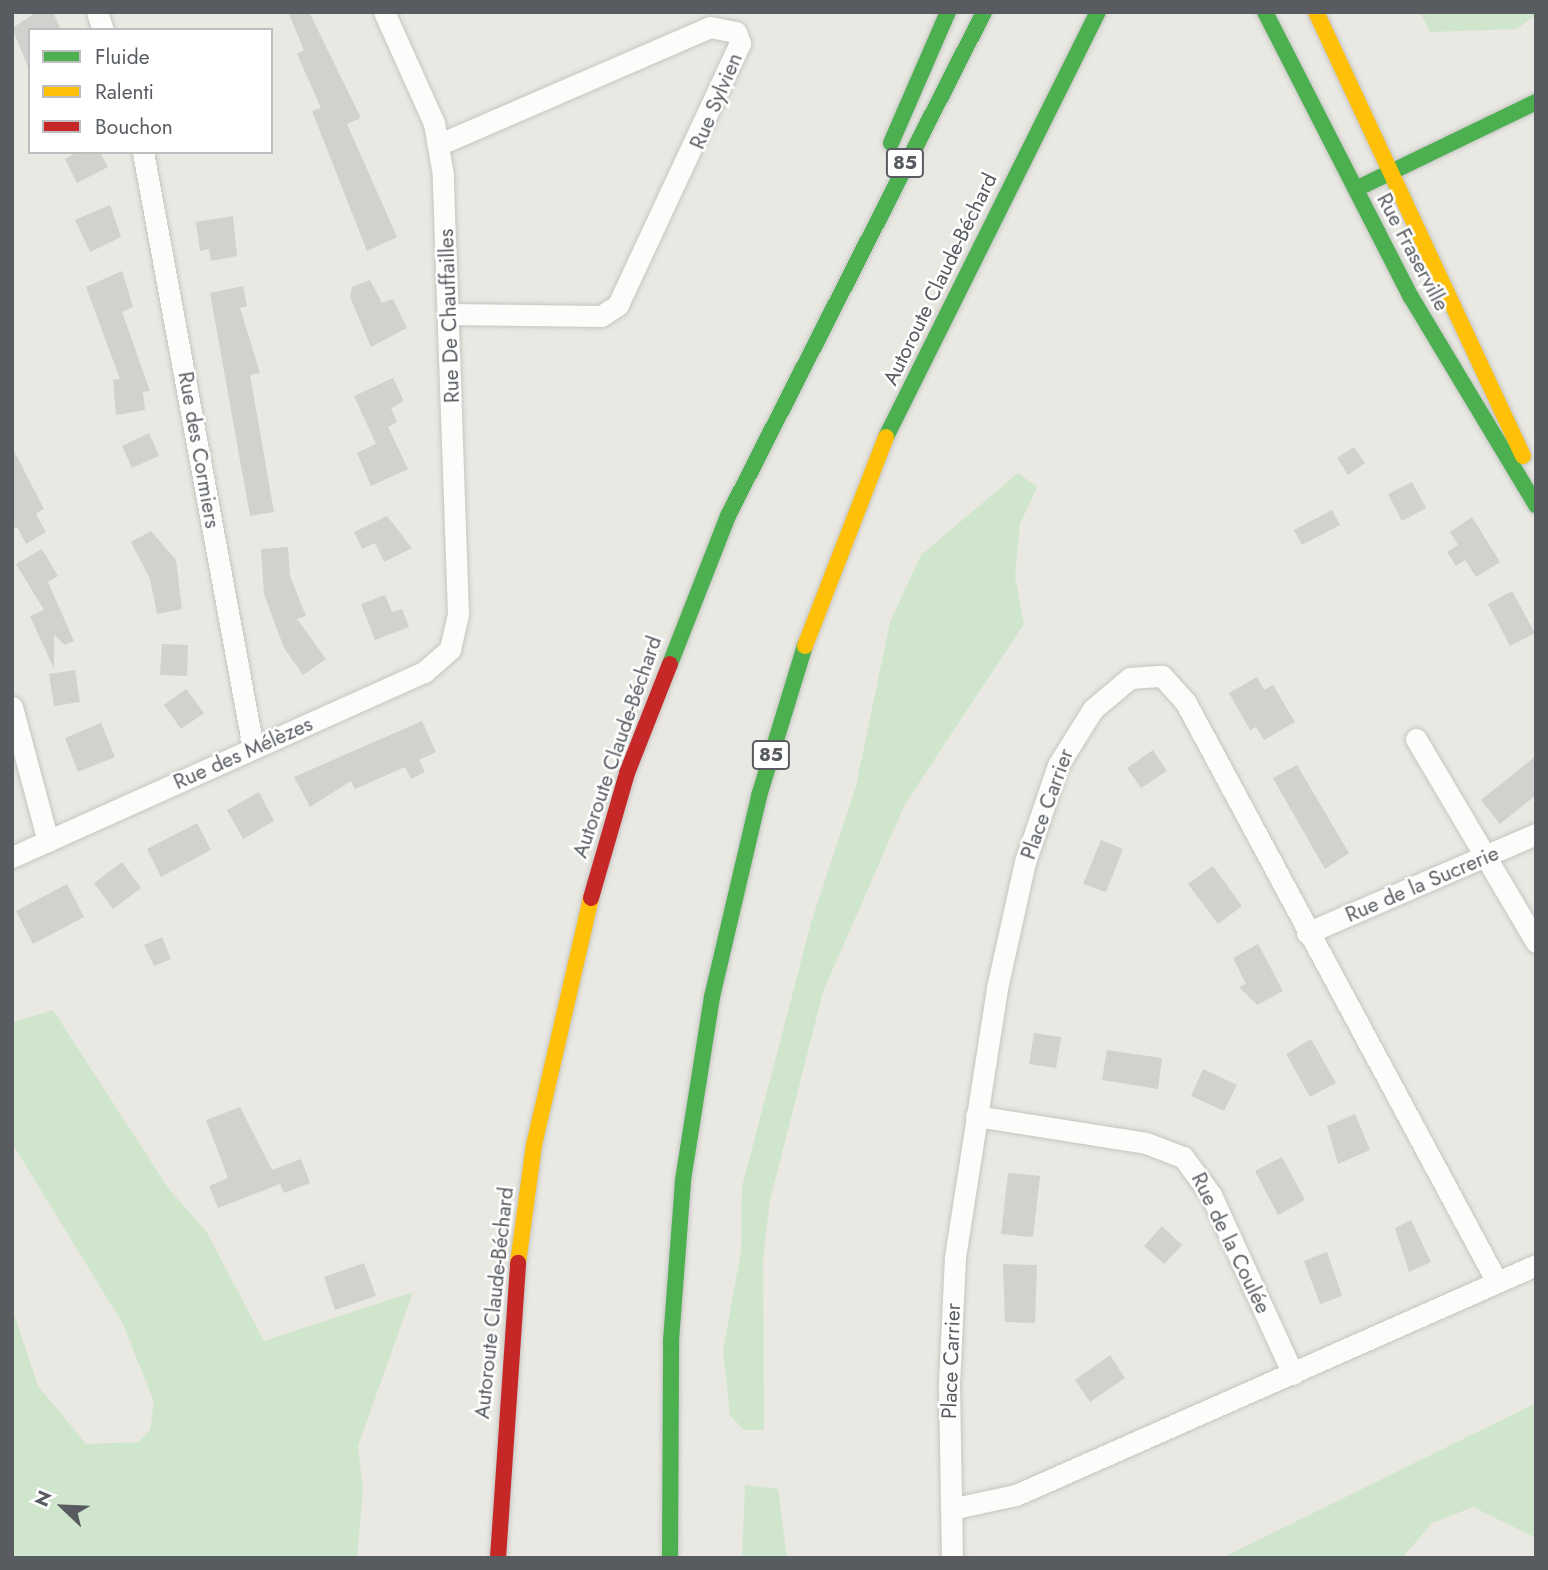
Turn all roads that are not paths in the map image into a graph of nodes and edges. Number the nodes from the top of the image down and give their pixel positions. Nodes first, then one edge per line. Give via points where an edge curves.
1 (384, 12) edge
2 (948, 12) edge
3 (984, 12) edge
4 (1098, 12) edge
5 (1265, 12) edge
6 (1316, 12) edge
7 (1536, 102) edge
8 (439, 144) junction
9 (143, 154) edge
10 (885, 156) dead end
11 (1395, 170) junction
12 (1356, 189) junction
13 (450, 314) junction
14 (785, 361) dead end
15 (1536, 484) edge
16 (1536, 505) edge
17 (688, 606) junction
18 (456, 632) joint
19 (12, 706) edge
20 (1416, 739) dead end
21 (253, 748) junction
22 (1536, 834) edge
23 (48, 841) junction
24 (12, 857) edge
25 (1484, 859) junction
26 (1307, 933) junction
27 (1536, 942) edge
28 (976, 1116) junction
29 (1536, 1265) edge
30 (1497, 1282) junction
31 (1293, 1374) junction
32 (951, 1509) junction
33 (498, 1558) edge
34 (670, 1558) edge
35 (952, 1558) edge

1 - 8 street, Rue De Chauffailles
2 - 10 main road
3 - 17 main road, Autoroute Claude-Béchard / 85 via 821,326
4 - 34 main road, Autoroute Claude-Béchard / 85 via 879,452 813,624 759,796 712,997 683,1180 671,1342
5 - 12 main road, Rue Fraserville
6 - 11 main road, Rue Fraserville
7 - 11 main road
8 - 13 street, Rue De Chauffailles
8 - 13 street, Rue Sylvien via 710,27 736,32 740,43 618,305 589,316
9 - 21 street, Rue des Cormiers
11 - 12 main road
11 - 15 main road, Rue Fraserville
12 - 16 main road, Rue Fraserville via 1411,297
13 - 18 street, Rue De Chauffailles
14 - 17 main road
17 - 33 main road, Autoroute Claude-Béchard / 85 via 600,860 547,1072 511,1310
18 - 21 street, Rue des Mélèzes via 440,664
19 - 23 street
20 - 25 street
21 - 23 street, Rue des Mélèzes
22 - 25 street, Rue de la Sucrerie
23 - 24 street, Rue des Mélèzes
25 - 26 street, Rue de la Sucrerie
25 - 27 street
26 - 28 street, Place Carrier via 1178,690 1153,673 1117,684 1071,740 1035,827
26 - 30 street, Place Carrier
28 - 31 street, Rue de la Coulée via 1146,1143 1183,1157 1211,1195
28 - 32 street, Place Carrier via 951,1319
29 - 30 street
30 - 31 street
31 - 32 street via 1001,1501
32 - 35 street, Place Carrier

